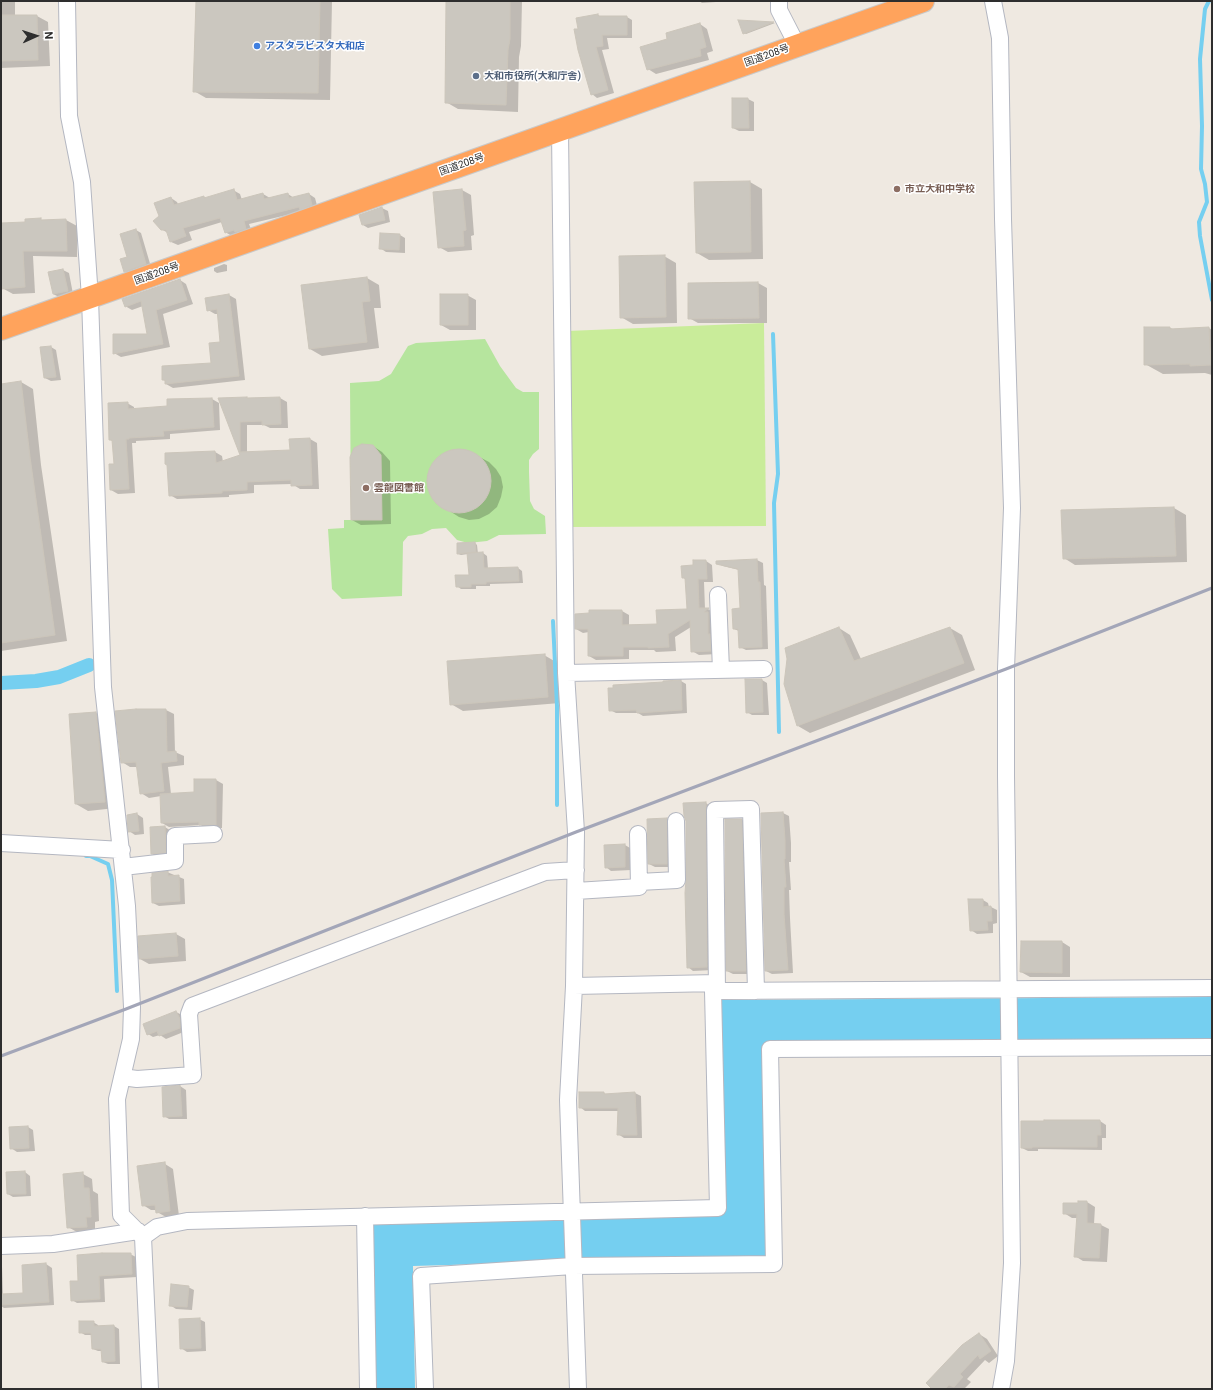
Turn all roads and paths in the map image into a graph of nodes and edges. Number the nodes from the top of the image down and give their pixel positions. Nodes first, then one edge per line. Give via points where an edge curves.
1 (67, 1) edge
2 (778, 1) edge
3 (923, 1) edge
4 (994, 1) edge
5 (797, 46) junction
6 (560, 130) junction
7 (90, 298) junction
8 (1, 328) edge
9 (718, 594) dead end
10 (764, 669) dead end
11 (721, 670) junction
12 (566, 673) junction
13 (676, 820) dead end
14 (214, 834) dead end
15 (638, 834) dead end
16 (1, 843) edge
17 (122, 850) junction
18 (123, 867) junction
19 (576, 870) junction
20 (639, 882) junction
21 (576, 891) junction
22 (574, 986) junction
23 (717, 987) junction
24 (1212, 988) edge
25 (1008, 990) junction
26 (756, 991) junction
27 (1212, 1047) edge
28 (1009, 1048) junction
29 (122, 1077) junction
30 (572, 1212) junction
31 (365, 1216) junction
32 (140, 1234) junction
33 (1, 1246) edge
34 (573, 1266) junction
35 (150, 1389) edge
36 (368, 1389) edge
37 (425, 1389) edge
38 (578, 1389) edge
39 (1001, 1389) edge

1 - 7 street via 69,116 82,182
2 - 5 street via 779,10
3 - 5 highway, 国道208号
4 - 25 street via 1000,38 1011,480 1006,676
5 - 6 highway, 国道208号
6 - 7 highway, 国道208号
6 - 12 street
7 - 8 highway, 国道208号
7 - 17 street via 103,686
9 - 11 street
10 - 11 street
11 - 12 street
12 - 19 street
13 - 20 street via 677,880
14 - 18 street via 175,836 174,861
15 - 20 street
16 - 17 street
17 - 18 street
18 - 29 street via 132,1038
19 - 21 street
19 - 29 street via 545,872 192,1006 189,1014 193,1075 138,1079
20 - 21 street via 639,887
21 - 22 street
22 - 23 street
22 - 30 street via 568,1100
23 - 26 street
23 - 26 street via 715,810 751,809
23 - 30 street via 713,991 718,1208
24 - 25 street
25 - 26 street
25 - 28 street
27 - 28 street
28 - 34 street via 770,1049 774,1264
28 - 39 street via 1012,1263 1006,1361
29 - 32 street via 117,1100 121,1215
30 - 31 street
30 - 34 street
31 - 32 street via 187,1220
31 - 36 street
32 - 33 street via 53,1244
32 - 35 street
34 - 37 street via 421,1276
34 - 38 street

